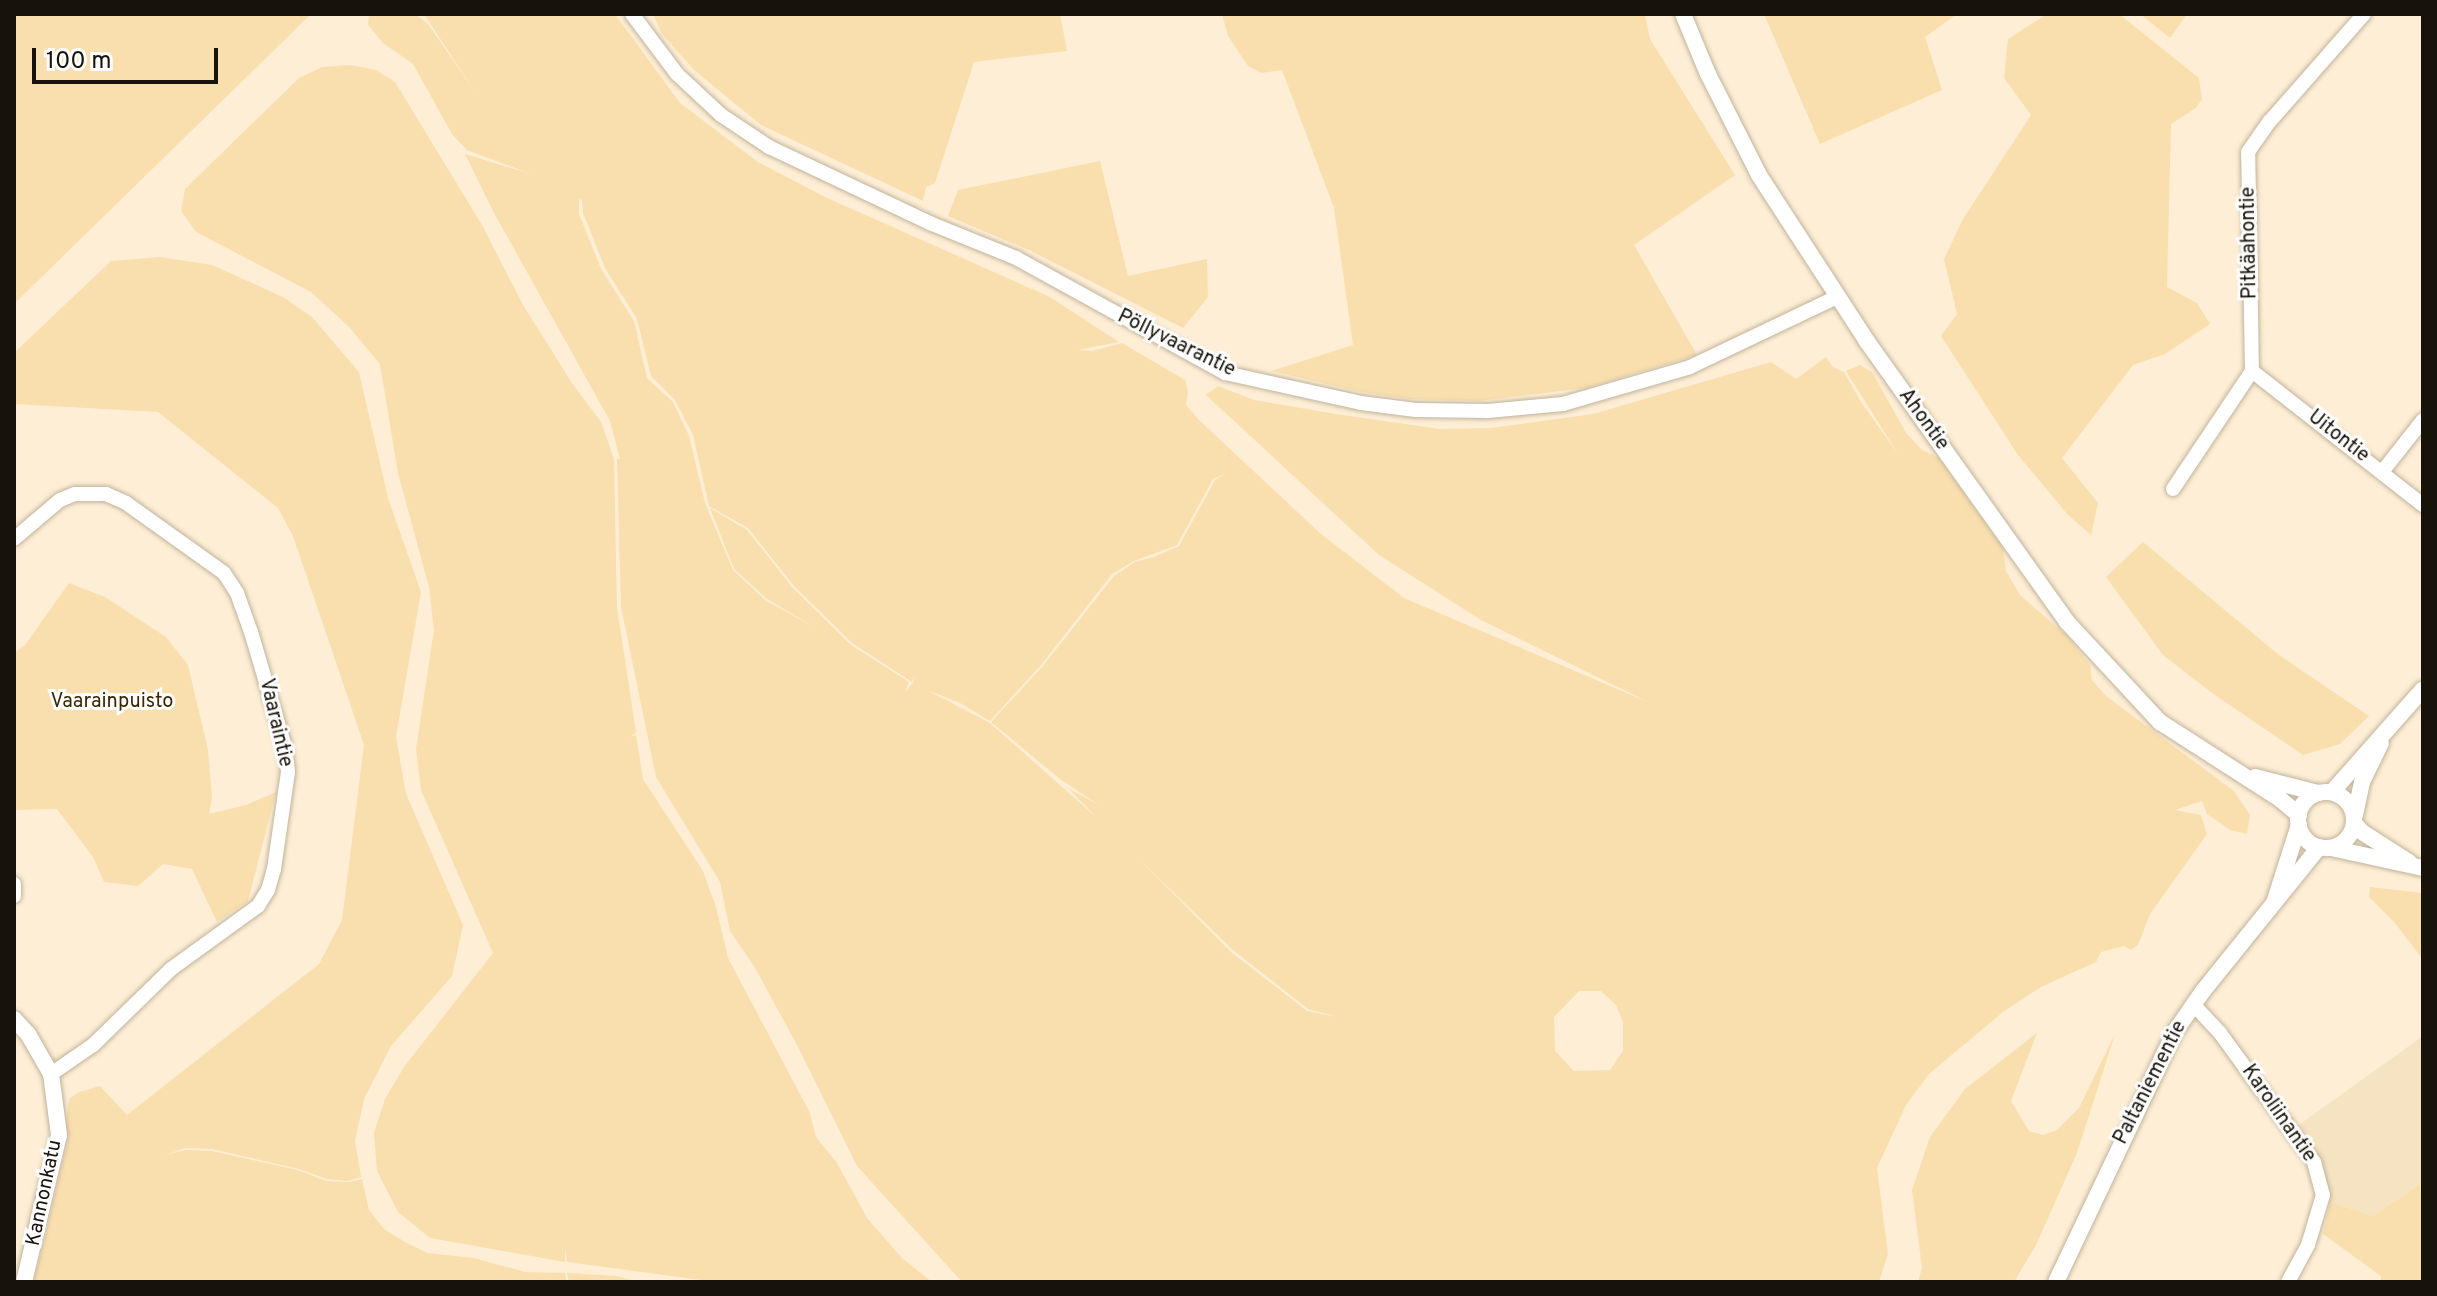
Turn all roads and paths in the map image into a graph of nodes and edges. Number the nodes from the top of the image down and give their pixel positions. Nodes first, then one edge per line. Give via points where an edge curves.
1 (632, 14) edge
2 (1683, 14) edge
3 (2364, 14) edge
4 (1837, 297) junction
5 (2252, 371) junction
6 (2423, 420) edge
7 (2382, 472) junction
8 (2173, 489) dead end
9 (2423, 505) edge
10 (14, 539) edge
11 (2423, 689) edge
12 (2383, 738) junction
13 (2234, 771) junction
14 (2325, 793) junction
15 (2299, 820) junction
16 (2354, 821) junction
17 (2324, 847) junction
18 (2418, 866) edge
19 (14, 884) edge
20 (14, 896) edge
21 (2274, 901) junction
22 (2193, 1004) junction
23 (14, 1019) edge
24 (51, 1074) junction
25 (24, 1282) edge
26 (2056, 1282) edge
27 (2288, 1282) edge

1 - 4 street, Pöllyvaarantie via 677,74 721,115 769,147 1016,258 1225,373 1416,410 1563,404 1690,367
2 - 4 street, Ahontie via 1759,175
3 - 5 street, Pitkäahontie via 2248,152
4 - 13 street, Ahontie via 2067,622 2160,722
5 - 7 street, Uitontie
5 - 8 street
6 - 7 street
7 - 9 street, Uitontie
10 - 24 street, Vaaraintie via 60,500 75,494 106,494 224,573 251,632 288,772 274,869 258,906 171,969 93,1045
11 - 12 street
12 - 14 street via 2370,746 2350,775
12 - 16 street via 2362,782
13 - 14 street, Ahontie
13 - 15 street, Ahontie via 2280,799
14 - 15 street via 2303,804
14 - 16 street via 2349,803
15 - 17 street via 2306,839
15 - 21 street, Paltaniementie
16 - 17 street via 2344,841
16 - 18 street via 2372,840
17 - 18 street
17 - 21 street, Paltaniementie
19 - 20 street
21 - 22 street, Paltaniementie
22 - 26 street, Paltaniementie via 2156,1064
22 - 27 street, Karoliinantie via 2314,1162 2323,1195 2308,1245
23 - 24 street, Kannonkatu
24 - 25 street, Kannonkatu via 59,1135

